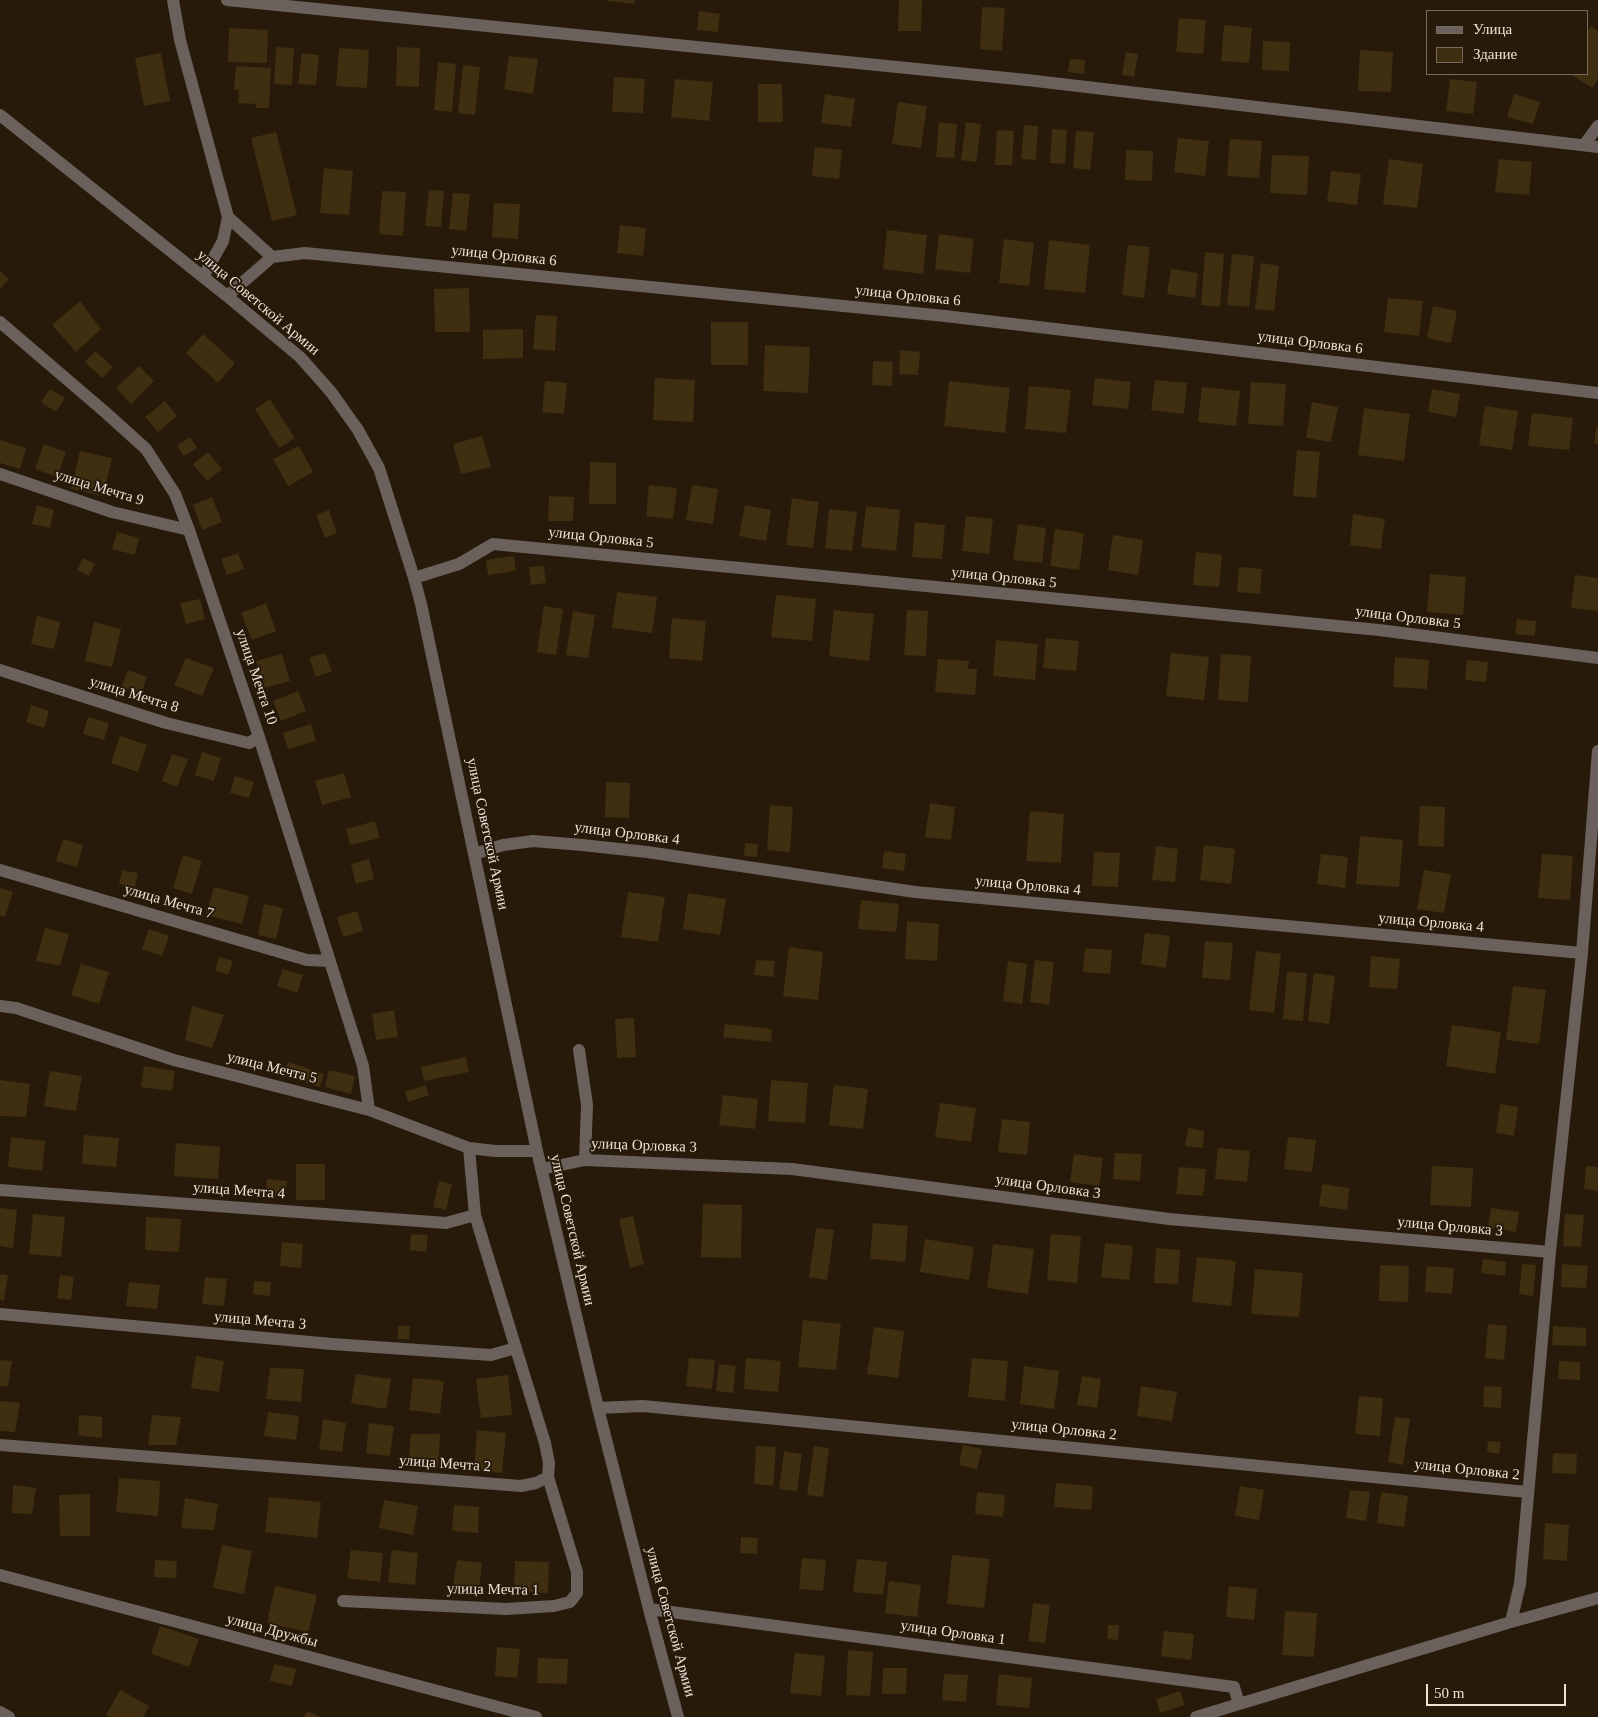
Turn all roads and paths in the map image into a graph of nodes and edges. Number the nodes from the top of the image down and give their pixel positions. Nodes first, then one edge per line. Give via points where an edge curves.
1 (173, 0) edge
2 (228, 0) edge
3 (0, 115) edge
4 (1598, 126) edge
5 (1584, 145) junction
6 (1598, 147) edge
7 (228, 217) junction
8 (272, 257) junction
9 (203, 277) junction
10 (227, 296) junction
11 (0, 322) edge
12 (1598, 393) edge
13 (0, 474) edge
14 (189, 530) junction
15 (414, 578) junction
16 (1598, 658) edge
17 (0, 670) edge
18 (259, 737) junction
19 (1598, 751) edge
20 (474, 854) junction
21 (0, 870) edge
22 (1582, 953) junction
23 (330, 961) junction
24 (0, 1006) edge
25 (579, 1050) dead end
26 (369, 1110) junction
27 (469, 1148) junction
28 (537, 1151) junction
29 (585, 1160) junction
30 (542, 1169) junction
31 (0, 1190) edge
32 (475, 1215) junction
33 (1550, 1252) junction
34 (0, 1314) edge
35 (516, 1348) junction
36 (598, 1408) junction
37 (0, 1445) edge
38 (548, 1477) junction
39 (1528, 1492) junction
40 (0, 1576) edge
41 (1598, 1598) edge
42 (342, 1601) dead end
43 (649, 1610) junction
44 (1511, 1622) junction
45 (1240, 1704) junction
46 (0, 1712) edge
47 (9, 1717) edge
48 (536, 1717) edge
49 (678, 1717) edge
50 (1196, 1717) edge

1 - 7 street via 180,40
2 - 5 street via 1027,80
3 - 9 street, улица Советской Армии
4 - 5 street
5 - 6 street
7 - 8 street
7 - 9 street via 223,241
8 - 10 street
8 - 12 street, улица Орловка 6 via 305,253 945,316
9 - 10 street, улица Советской Армии
10 - 15 street, улица Советской Армии via 300,357 358,430 379,468
11 - 14 street, улица Мечта 10 via 146,449 176,494
13 - 14 street, улица Мечта 9 via 112,512
14 - 18 street, улица Мечта 10
15 - 16 street, улица Орловка 5 via 459,564 493,544 1379,630
15 - 20 street, улица Советской Армии
17 - 18 street, улица Мечта 8 via 166,723 249,743
18 - 23 street, улица Мечта 10
19 - 22 street
20 - 22 street, улица Орловка 4 via 503,844 533,841 582,844 915,892
20 - 28 street, улица Советской Армии
21 - 23 street, улица Мечта 7 via 306,960
22 - 33 street
23 - 26 street, улица Мечта 10 via 363,1066
24 - 26 street, улица Мечта 5 via 16,1008 174,1060
25 - 29 street via 587,1105
26 - 27 street, улица Мечта 5
27 - 28 street, улица Мечта 5
27 - 32 street
28 - 30 street, улица Советской Армии
29 - 30 street, улица Орловка 3
29 - 33 street, улица Орловка 3 via 792,1169 1169,1219
30 - 36 street, улица Советской Армии
31 - 32 street, улица Мечта 4 via 446,1223
32 - 35 street
33 - 39 street
34 - 35 street, улица Мечта 3 via 491,1355
35 - 38 street via 545,1443
36 - 39 street, улица Орловка 2 via 642,1406
36 - 43 street, улица Советской Армии
37 - 38 street, улица Мечта 2 via 521,1486
38 - 42 street, улица Мечта 1 via 577,1572 577,1593 570,1602 506,1609
39 - 44 street via 1520,1584
40 - 48 street, улица Дружбы
41 - 44 street
43 - 45 street, улица Орловка 1 via 1234,1687
43 - 49 street, улица Советской Армии
44 - 45 street
45 - 50 street
46 - 47 street

